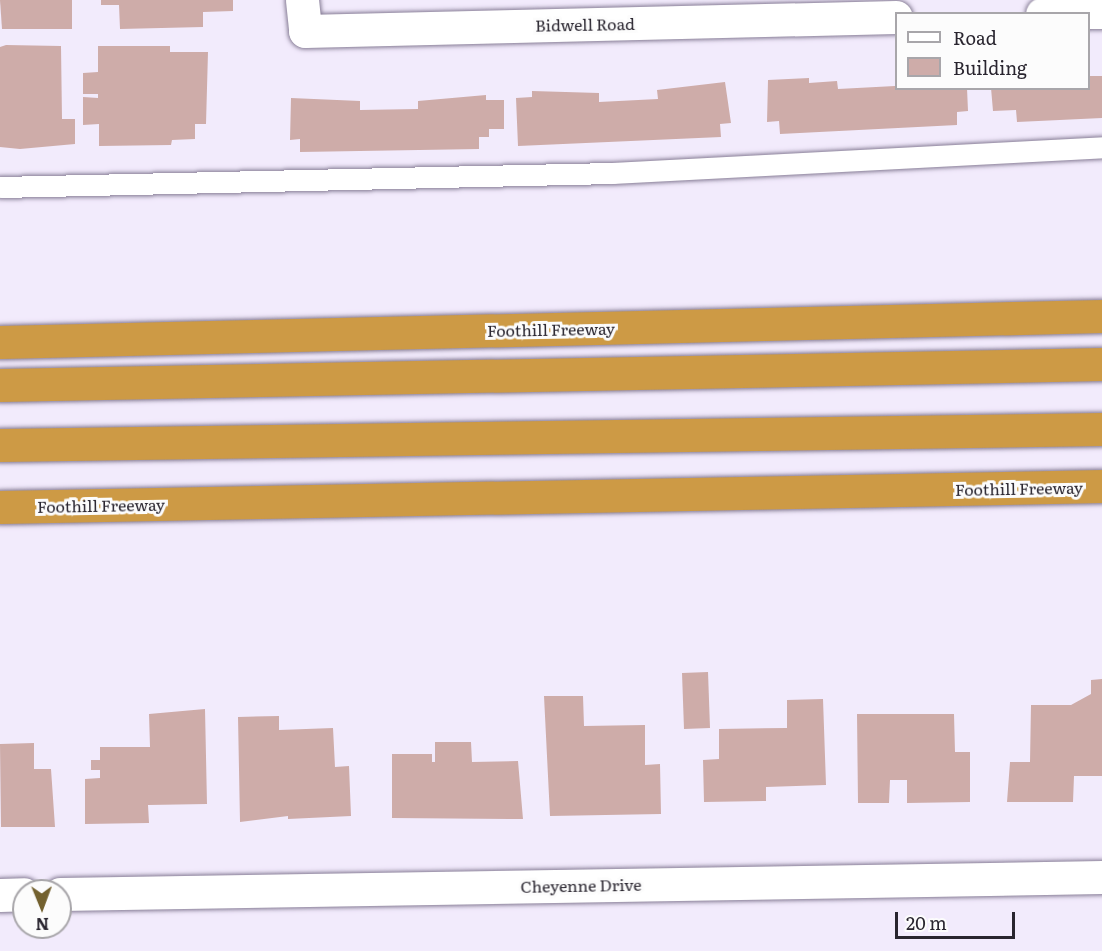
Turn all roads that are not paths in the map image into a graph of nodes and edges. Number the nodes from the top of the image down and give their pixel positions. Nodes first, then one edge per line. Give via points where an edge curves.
1 (302, 0) edge
2 (895, 17) edge
3 (1102, 147) edge
4 (0, 187) edge
5 (1102, 316) edge
6 (0, 342) edge
7 (1102, 364) edge
8 (0, 385) edge
9 (1102, 429) edge
10 (0, 445) edge
11 (1102, 486) edge
12 (0, 507) edge
13 (1102, 877) edge
14 (72, 894) edge

1 - 2 street, Bidwell Road via 305,31
3 - 4 lane via 613,173
5 - 6 highway, Foothill Freeway
7 - 8 highway
9 - 10 highway
11 - 12 highway, Foothill Freeway
13 - 14 street, Cheyenne Drive

